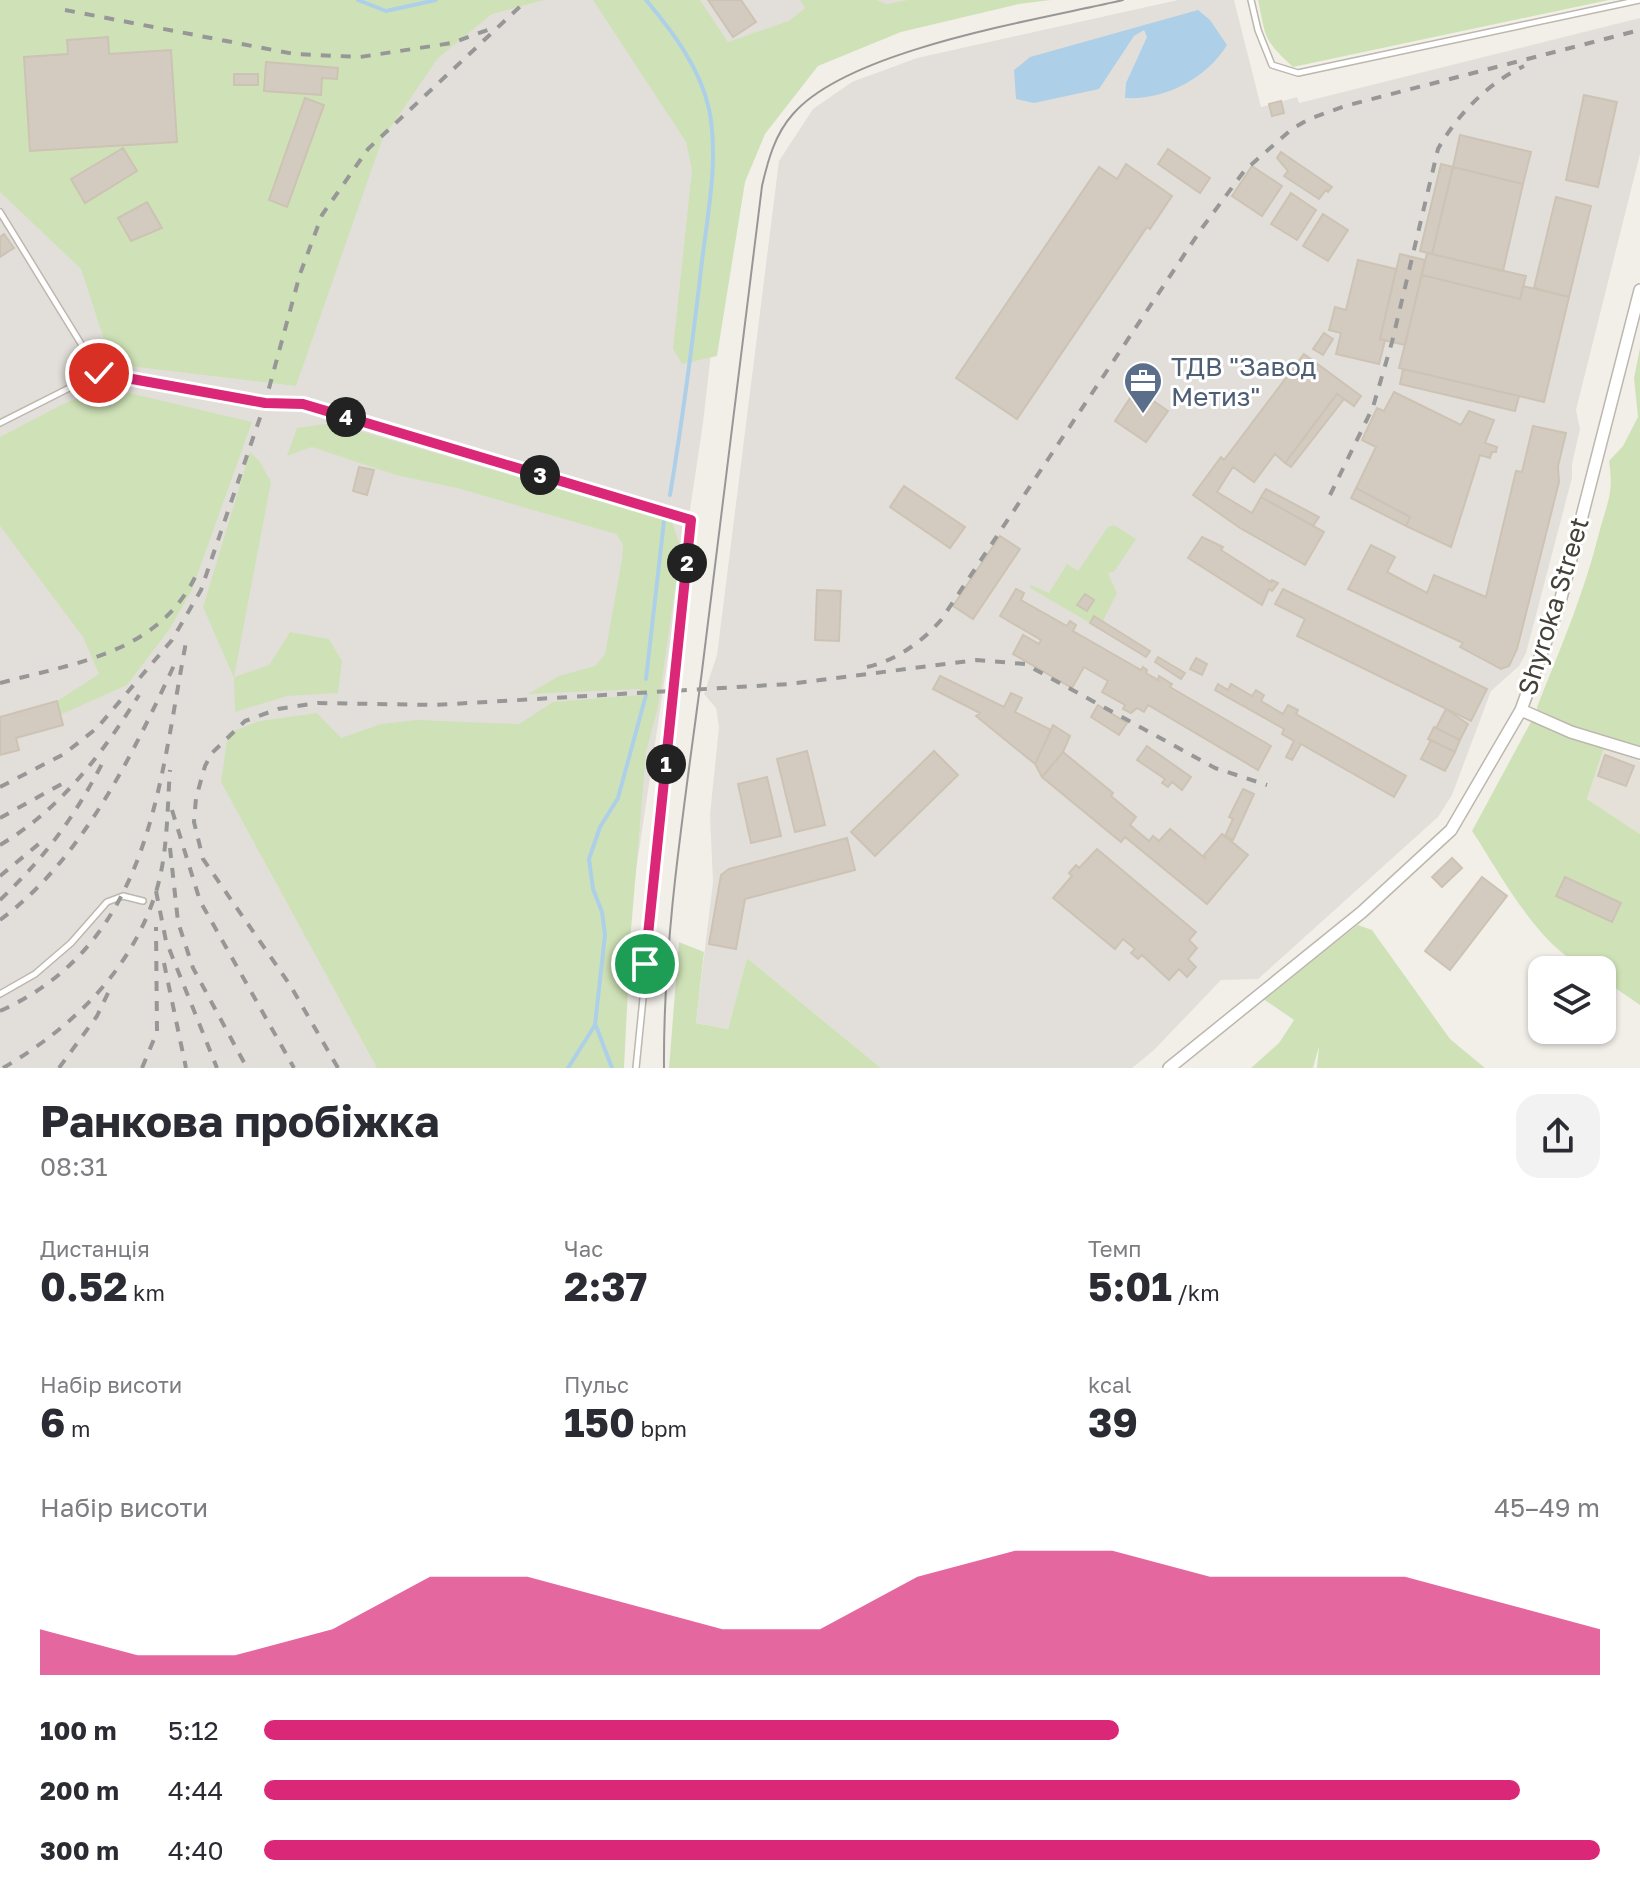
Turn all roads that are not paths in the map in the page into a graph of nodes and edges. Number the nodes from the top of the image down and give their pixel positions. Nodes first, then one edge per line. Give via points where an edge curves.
1 (1251, 0) edge
2 (1640, 0) edge
3 (0, 212) edge
4 (1640, 290) edge
5 (99, 373) junction
6 (0, 423) edge
7 (1521, 710) junction
8 (1640, 753) edge
9 (143, 901) dead end
10 (0, 994) edge
11 (636, 1068) edge
12 (1169, 1068) edge

1 - 2 lane via 1272,65 1298,73
3 - 5 lane
4 - 7 street, Shyroka Street via 1560,602
5 - 6 lane
5 - 11 lane via 265,403 303,404 691,520
7 - 8 street
7 - 12 street, Shyroka Street via 1451,830 1362,912
9 - 10 lane via 123,896 107,902 35,974

